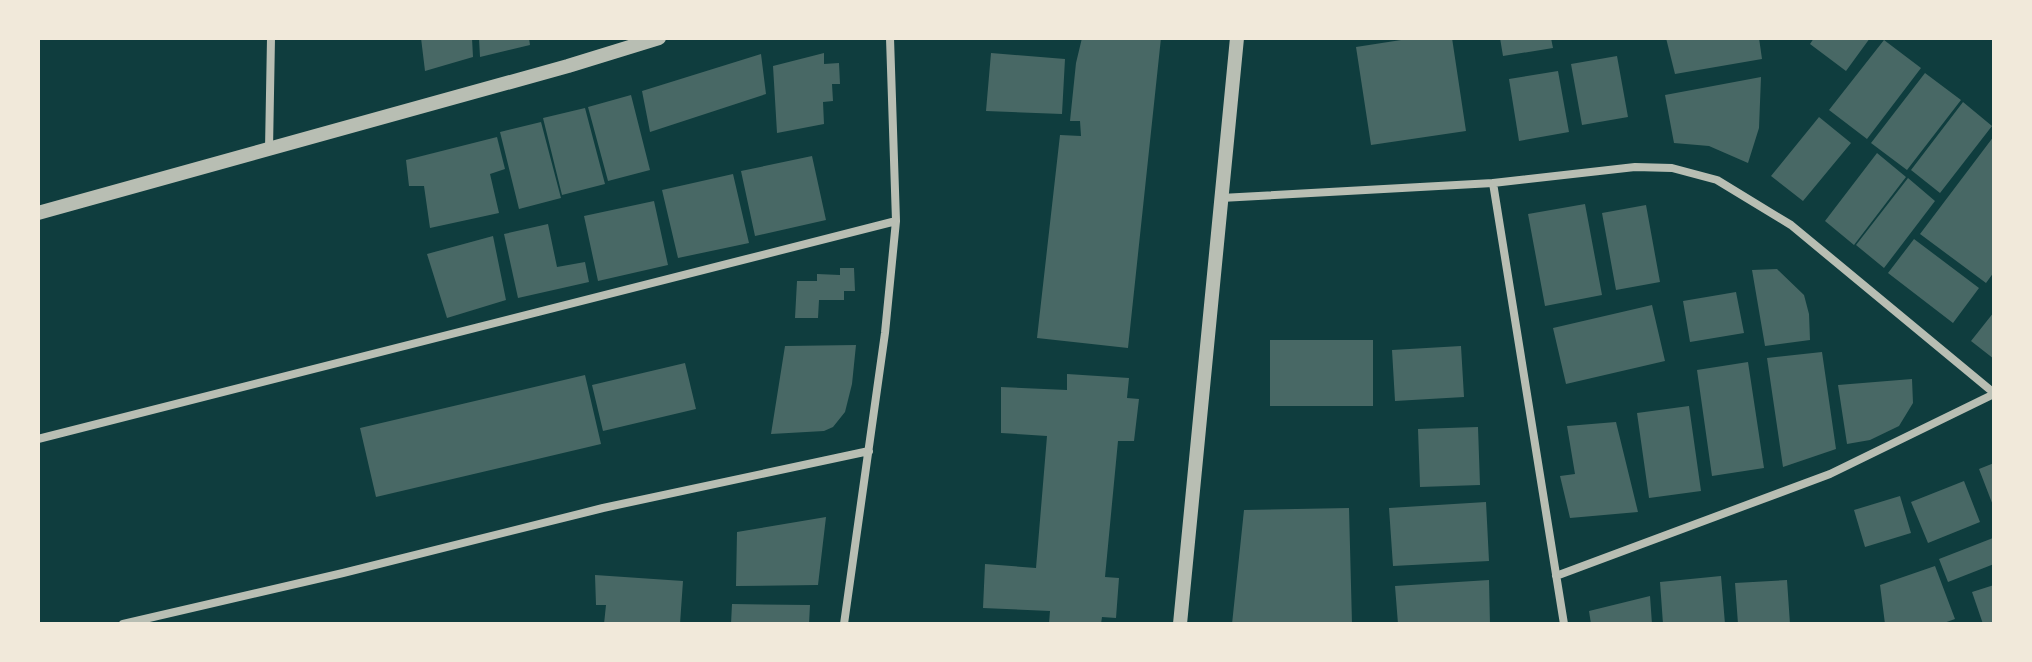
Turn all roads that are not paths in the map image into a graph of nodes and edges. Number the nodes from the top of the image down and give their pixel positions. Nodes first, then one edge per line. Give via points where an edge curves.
1 (271, 38) edge
2 (659, 38) edge
3 (890, 38) edge
4 (1237, 38) edge
5 (269, 149) junction
6 (1493, 183) junction
7 (1221, 198) junction
8 (38, 213) edge
9 (896, 221) junction
10 (1994, 394) edge
11 (38, 439) edge
12 (869, 451) junction
13 (1556, 576) junction
14 (123, 624) edge
15 (844, 624) edge
16 (1180, 624) edge
17 (1564, 624) edge

1 - 5 street
2 - 5 street
3 - 9 street
4 - 7 street
5 - 8 street
6 - 7 street
6 - 10 street via 1635,167 1672,168 1717,180 1791,225
6 - 13 street
7 - 16 street
9 - 11 street
9 - 12 street
10 - 13 street via 1830,474
12 - 14 street via 603,508
12 - 15 street
13 - 17 street

